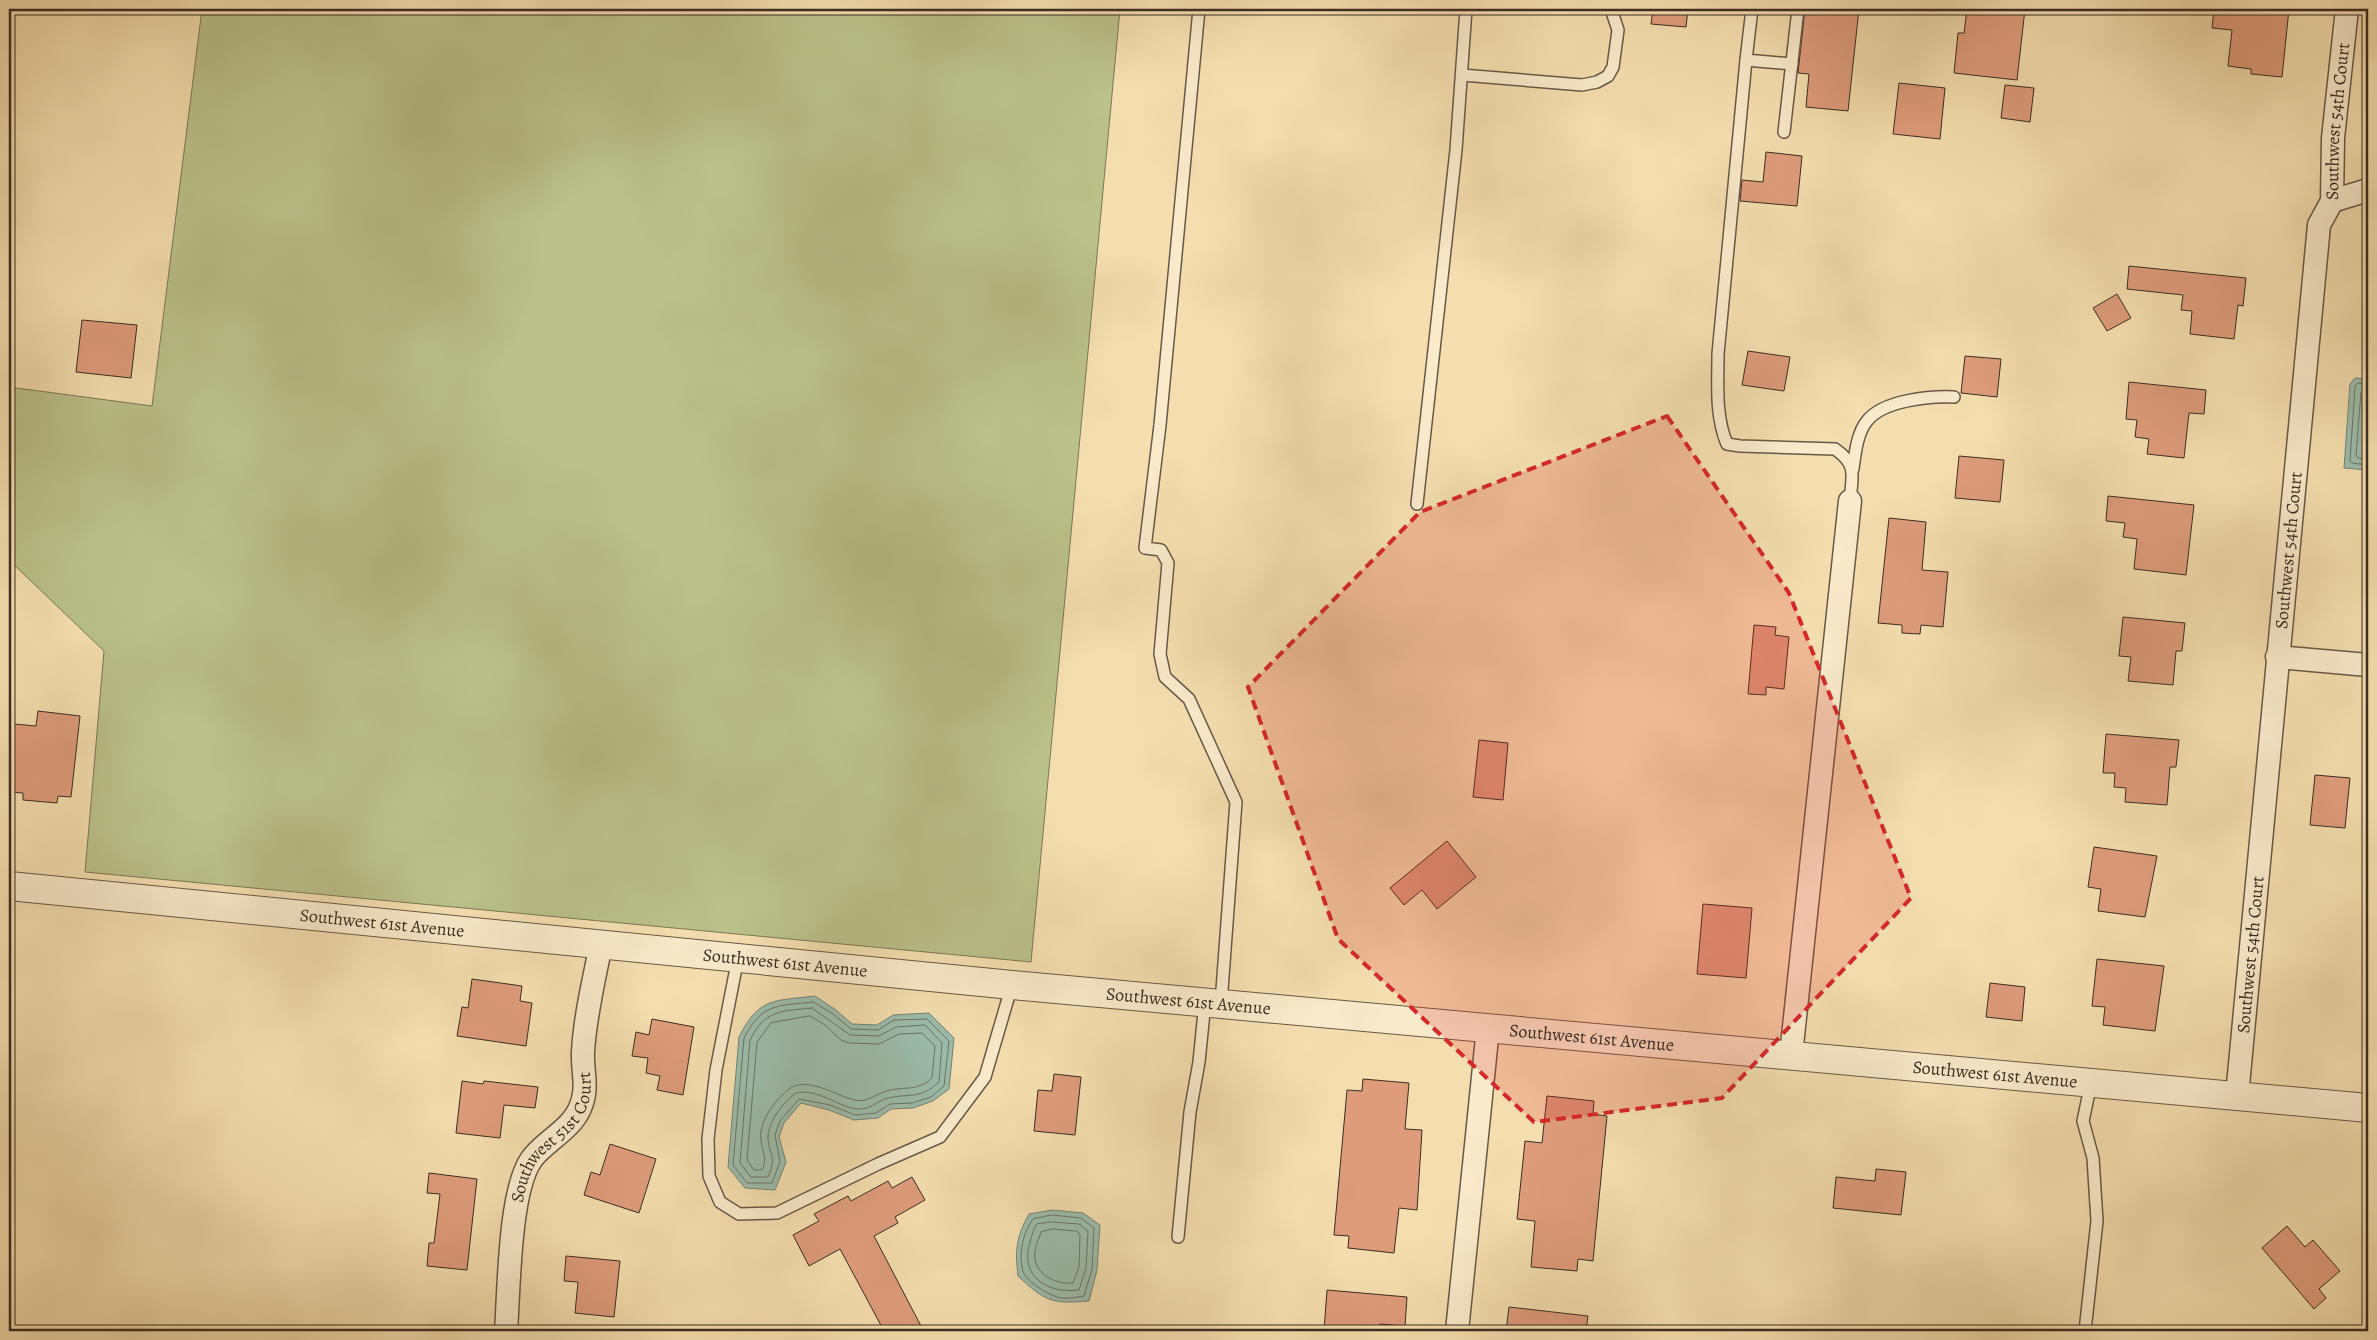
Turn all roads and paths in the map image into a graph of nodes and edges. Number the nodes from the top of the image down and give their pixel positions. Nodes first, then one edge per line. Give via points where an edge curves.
1 (1199, 9) edge
2 (1466, 9) edge
3 (1610, 9) edge
4 (1752, 9) edge
5 (1798, 9) edge
6 (2348, 9) edge
7 (1746, 60) junction
8 (1792, 64) junction
9 (1462, 75) junction
10 (1784, 132) dead end
11 (2368, 190) edge
12 (2332, 201) junction
13 (1954, 398) dead end
14 (1853, 469) junction
15 (1850, 500) joint
16 (1417, 504) dead end
17 (2277, 657) junction
18 (2368, 664) edge
19 (9, 886) edge
20 (601, 944) junction
21 (738, 958) junction
22 (1012, 984) junction
23 (1213, 1003) junction
24 (1488, 1028) junction
25 (1791, 1056) junction
26 (2091, 1083) junction
27 (2237, 1096) junction
28 (2368, 1108) edge
29 (1178, 1237) dead end
30 (506, 1331) edge
31 (1457, 1331) edge
32 (2085, 1331) edge

1 - 23 lane via 1160,425 1145,548 1161,550 1168,563 1160,654 1164,677 1189,699 1236,802
2 - 9 lane
3 - 9 lane via 1618,30 1613,68 1608,76 1597,82 1582,85
4 - 7 lane
5 - 8 lane
6 - 12 street, Southwest 54th Court via 2333,138
7 - 8 lane
7 - 14 lane via 1718,354 1722,433 1727,444 1740,446 1835,449 1847,458
8 - 10 lane
9 - 16 lane
11 - 12 street
12 - 17 street, Southwest 54th Court via 2319,225
13 - 14 lane via 1933,396 1886,407 1873,416 1867,421 1857,445
14 - 15 lane
15 - 25 street
17 - 18 street
17 - 27 street, Southwest 54th Court
19 - 20 street, Southwest 61st Avenue
20 - 21 street, Southwest 61st Avenue
20 - 30 street, Southwest 51st Court via 587,1021 583,1054 586,1083 580,1109 559,1135 531,1160 521,1184 513,1226
21 - 22 street, Southwest 61st Avenue
21 - 22 lane via 716,1070 708,1139 709,1176 720,1202 739,1214 777,1213 940,1137 985,1077
22 - 23 street, Southwest 61st Avenue
23 - 24 street, Southwest 61st Avenue
23 - 29 lane via 1190,1112
24 - 25 street, Southwest 61st Avenue
24 - 31 street
25 - 26 street, Southwest 61st Avenue
26 - 27 street, Southwest 61st Avenue
26 - 32 lane via 2084,1121 2093,1158 2096,1221
27 - 28 street, Southwest 61st Avenue

